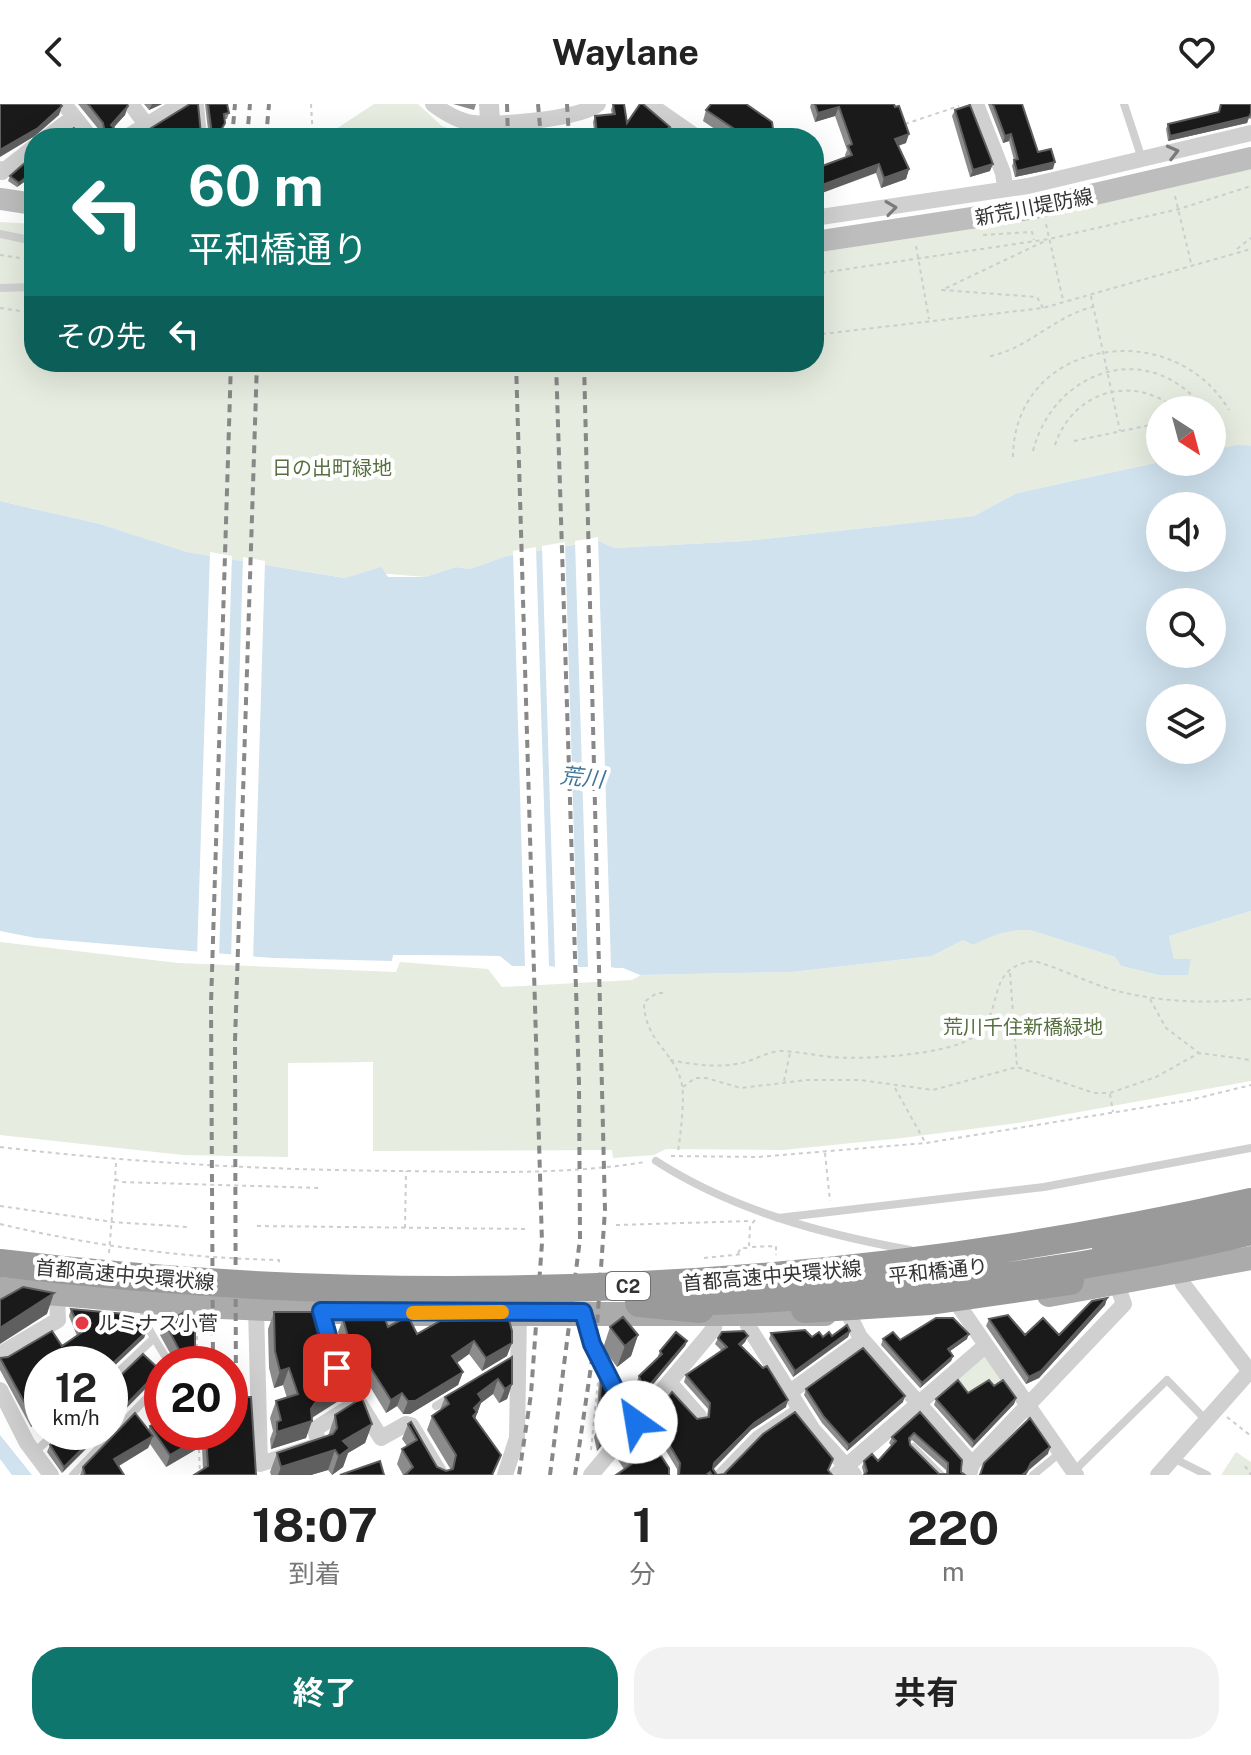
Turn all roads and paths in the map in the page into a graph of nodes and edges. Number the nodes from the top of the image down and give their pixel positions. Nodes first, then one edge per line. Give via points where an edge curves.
1 (131, 104) edge
2 (181, 104) edge
3 (200, 104) edge
4 (311, 104) edge
5 (433, 104) edge
6 (598, 104) edge
7 (649, 104) edge
8 (964, 104) edge
9 (976, 104) edge
10 (1124, 104) edge
11 (69, 110) edge
12 (490, 122) edge
13 (145, 123) junction
14 (900, 126) edge
15 (54, 128) edge
16 (83, 128) edge
17 (138, 128) edge
18 (202, 128) edge
19 (312, 128) edge
20 (684, 128) edge
21 (1251, 133) edge
22 (24, 155) edge
23 (1251, 158) edge
24 (1142, 160) junction
25 (0, 169) edge
26 (1173, 186) dead end
27 (1251, 186) edge
28 (1005, 187) junction
29 (0, 199) edge
30 (24, 203) edge
31 (1179, 209) junction
32 (0, 213) edge
33 (24, 214) edge
34 (1044, 216) dead end
35 (824, 217) edge
36 (0, 234) edge
37 (974, 236) dead end
38 (915, 237) dead end
39 (1251, 238) edge
40 (24, 239) edge
41 (1049, 239) junction
42 (824, 240) edge
43 (1035, 241) junction
44 (1251, 249) edge
45 (1236, 251) junction
46 (0, 255) edge
47 (24, 259) edge
48 (919, 259) junction
49 (1193, 268) junction
50 (824, 273) edge
51 (24, 287) edge
52 (0, 288) edge
53 (1091, 293) junction
54 (1063, 301) junction
55 (1094, 307) junction
56 (0, 308) edge
57 (1043, 308) junction
58 (24, 312) edge
59 (930, 321) junction
60 (824, 334) edge
61 (1103, 352) junction
62 (990, 356) dead end
63 (1108, 372) junction
64 (1112, 392) junction
65 (1155, 396) edge
66 (1193, 396) edge
67 (1229, 410) dead end
68 (1146, 426) edge
69 (1120, 431) junction
70 (1074, 441) dead end
71 (1055, 445) dead end
72 (1033, 451) dead end
73 (1013, 457) dead end
74 (1010, 971) junction
75 (663, 993) dead end
76 (1149, 997) junction
77 (1251, 999) edge
78 (790, 1052) junction
79 (1199, 1053) junction
80 (670, 1060) junction
81 (1251, 1060) edge
82 (1017, 1067) junction
83 (784, 1083) junction
84 (1251, 1085) edge
85 (894, 1086) junction
86 (683, 1087) junction
87 (1110, 1093) junction
88 (1113, 1113) junction
89 (926, 1143) junction
90 (0, 1147) edge
91 (1251, 1148) edge
92 (825, 1153) junction
93 (678, 1154) junction
94 (656, 1161) junction
95 (116, 1162) junction
96 (406, 1171) junction
97 (115, 1179) junction
98 (321, 1188) dead end
99 (1251, 1196) edge
100 (1251, 1202) edge
101 (0, 1206) edge
102 (831, 1214) junction
103 (778, 1218) junction
104 (756, 1219) dead end
105 (1251, 1221) edge
106 (113, 1222) junction
107 (616, 1225) dead end
108 (257, 1226) dead end
109 (750, 1226) dead end
110 (188, 1227) dead end
111 (405, 1229) junction
112 (529, 1229) dead end
113 (1251, 1231) edge
114 (1251, 1244) edge
115 (749, 1247) junction
116 (776, 1248) dead end
117 (738, 1254) dead end
118 (1251, 1258) edge
119 (108, 1259) dead end
120 (0, 1263) edge
121 (972, 1268) junction
122 (0, 1271) edge
123 (1181, 1271) junction
124 (0, 1280) edge
125 (678, 1284) junction
126 (1117, 1285) junction
127 (0, 1289) edge
128 (57, 1296) junction
129 (144, 1303) junction
130 (639, 1303) junction
131 (959, 1306) junction
132 (256, 1308) junction
133 (197, 1312) junction
134 (519, 1312) junction
135 (583, 1312) junction
136 (848, 1313) junction
137 (715, 1317) junction
138 (748, 1317) junction
139 (154, 1338) junction
140 (862, 1340) junction
141 (159, 1346) edge
142 (197, 1346) edge
143 (985, 1346) junction
144 (0, 1354) edge
145 (332, 1354) edge
146 (600, 1361) junction
147 (128, 1363) edge
148 (1250, 1372) edge
149 (669, 1382) junction
150 (0, 1390) edge
151 (460, 1391) edge
152 (794, 1399) junction
153 (919, 1400) junction
154 (144, 1401) edge
155 (358, 1402) junction
156 (436, 1406) dead end
157 (1028, 1406) junction
158 (1212, 1415) junction
159 (699, 1416) edge
160 (636, 1422) junction
161 (1251, 1436) edge
162 (649, 1442) edge
163 (913, 1447) edge
164 (38, 1450) edge
165 (199, 1450) edge
166 (1060, 1453) junction
167 (34, 1454) junction
168 (1175, 1459) junction
169 (727, 1465) junction
170 (1245, 1466) dead end
171 (591, 1467) edge
172 (261, 1469) edge
173 (971, 1469) edge
174 (845, 1472) edge
175 (1075, 1473) edge
176 (51, 1475) edge
177 (73, 1475) edge
178 (200, 1475) edge
179 (441, 1475) edge
180 (505, 1475) edge
181 (717, 1475) edge
182 (736, 1475) edge
183 (941, 1475) edge
184 (1033, 1475) edge
185 (1158, 1475) edge
186 (1207, 1475) edge
187 (1251, 1475) edge

1 - 13 street
2 - 13 street
3 - 18 lane
4 - 19 path
5 - 12 street via 458,119
6 - 12 street via 580,113
7 - 20 street
8 - 14 path
9 - 28 street
10 - 24 lane
11 - 15 street
11 - 16 street
13 - 17 street
24 -> 21 street
22 - 25 street
23 - 42 main road, 新荒川堤防線 via 1030,209
24 - 28 street
26 - 31 path
27 - 31 path
35 -> 28 street
29 - 30 main road
31 - 41 path
31 - 49 path
32 - 33 main road
34 - 41 path
36 - 40 lane
37 - 43 path via 1032,232
38 - 48 path
39 - 45 path
41 - 43 path
41 - 54 path
41 - 57 path via 942,290 1037,297
43 - 48 path
44 - 45 path
45 - 49 path
46 - 47 path
48 - 50 path
48 - 59 path
49 - 53 path
51 - 52 lane
53 - 54 path
53 - 55 path
54 - 57 path
55 - 61 path
55 - 62 path via 1063,316 1010,352
56 - 58 path
57 - 59 path
59 - 60 path
61 - 63 path
61 - 67 path via 1143,350 1182,363 1206,380
61 - 73 path via 1068,364 1039,390 1019,424
63 - 64 path
63 - 66 path via 1127,369 1169,379
63 - 72 path via 1075,384 1056,401
64 - 65 path
64 - 69 path
64 - 71 path via 1076,409
68 - 69 path
69 - 70 path
74 - 76 path via 1034,961
74 - 78 path via 997,985 988,1022 957,1045 880,1056
74 - 82 path
75 - 80 path via 644,1002 644,1013 650,1036
76 - 77 path via 1195,1003
76 - 79 path via 1166,1028
78 - 80 path via 710,1066
78 - 83 path
79 - 81 path
79 - 87 path via 1156,1077
80 - 86 path
82 - 85 path via 933,1090
82 - 87 path via 1094,1093
83 - 85 path via 860,1080
83 - 86 path via 741,1088 695,1078
84 - 88 path
85 - 89 path
86 - 93 path
87 - 88 path
88 - 89 path
89 - 92 path
90 - 95 path
91 - 102 lane via 1059,1185
92 - 93 path
92 - 102 path
93 - 94 path
94 - 96 path via 503,1173
94 - 103 lane
95 - 96 path
95 - 97 path
96 - 111 path
97 - 98 path via 169,1186
97 - 106 path
99 - 121 main road via 1127,1221 1088,1244
100 - 125 highway, 首都高速中央環状線 / C2, bridge via 993,1251
101 - 106 path
102 - 103 lane
103 - 121 lane via 971,1260
104 - 107 path
105 - 121 main road, 平和橋通り via 1114,1250
105 - 125 highway, bridge via 960,1271 864,1282
106 - 110 path
106 - 119 path
108 - 111 path
109 - 115 path
111 - 112 path
113 - 130 highway, 首都高速中央環状線 / C2, bridge via 1027,1273 869,1292
114 - 130 highway via 1124,1271 930,1301 721,1311
115 - 116 path
115 - 117 path
118 - 123 main road, 平和橋通り
120 - 125 highway, 首都高速中央環状線 / C2, bridge via 185,1282 380,1288
121 - 122 main road, 平和橋通り via 778,1287 556,1295 254,1292
123 - 126 main road, 平和橋通り
123 - 148 street via 1183,1284
124 - 130 highway, 首都高速中央環状線 / C2 via 285,1302
126 - 131 main road, 平和橋通り
126 - 157 street via 1124,1304
127 - 128 main road, 平和橋通り
128 - 129 main road, 平和橋通り
128 - 144 street via 58,1320
129 - 133 main road, 平和橋通り
129 - 139 lane via 144,1320
131 - 136 main road, 平和橋通り
131 - 143 street
132 - 133 main road, 平和橋通り
132 - 134 main road, 平和橋通り via 322,1319
132 - 172 street
133 - 142 path
134 - 135 main road, 平和橋通り
134 - 180 street via 517,1438
135 - 137 main road, 平和橋通り
135 - 146 lane
136 - 138 main road, 平和橋通り
136 - 140 street
137 - 138 main road, 平和橋通り
137 - 149 street via 714,1328
138 - 152 street via 748,1326
139 - 141 lane
139 - 147 lane
140 - 152 street
140 - 153 street
143 - 153 street
143 - 157 street
145 - 155 street
146 - 160 lane
146 - 171 path
148 - 158 street
149 - 159 street
149 - 160 street
150 - 167 street
151 - 156 lane
152 - 169 lane
152 - 174 street
153 - 173 street
153 - 174 street
154 - 177 lane
155 - 172 street via 315,1429 319,1445
155 - 179 street via 381,1438 411,1425
157 - 166 street
157 - 173 street
158 - 161 path
158 - 168 street
158 - 175 lane via 1167,1380
160 - 162 street
160 - 171 street
163 - 183 lane
164 - 167 lane
165 - 178 path
166 - 175 street
166 - 184 lane
167 - 176 street
168 - 185 street
168 - 186 lane
169 - 181 lane
169 - 182 lane
170 - 187 path

